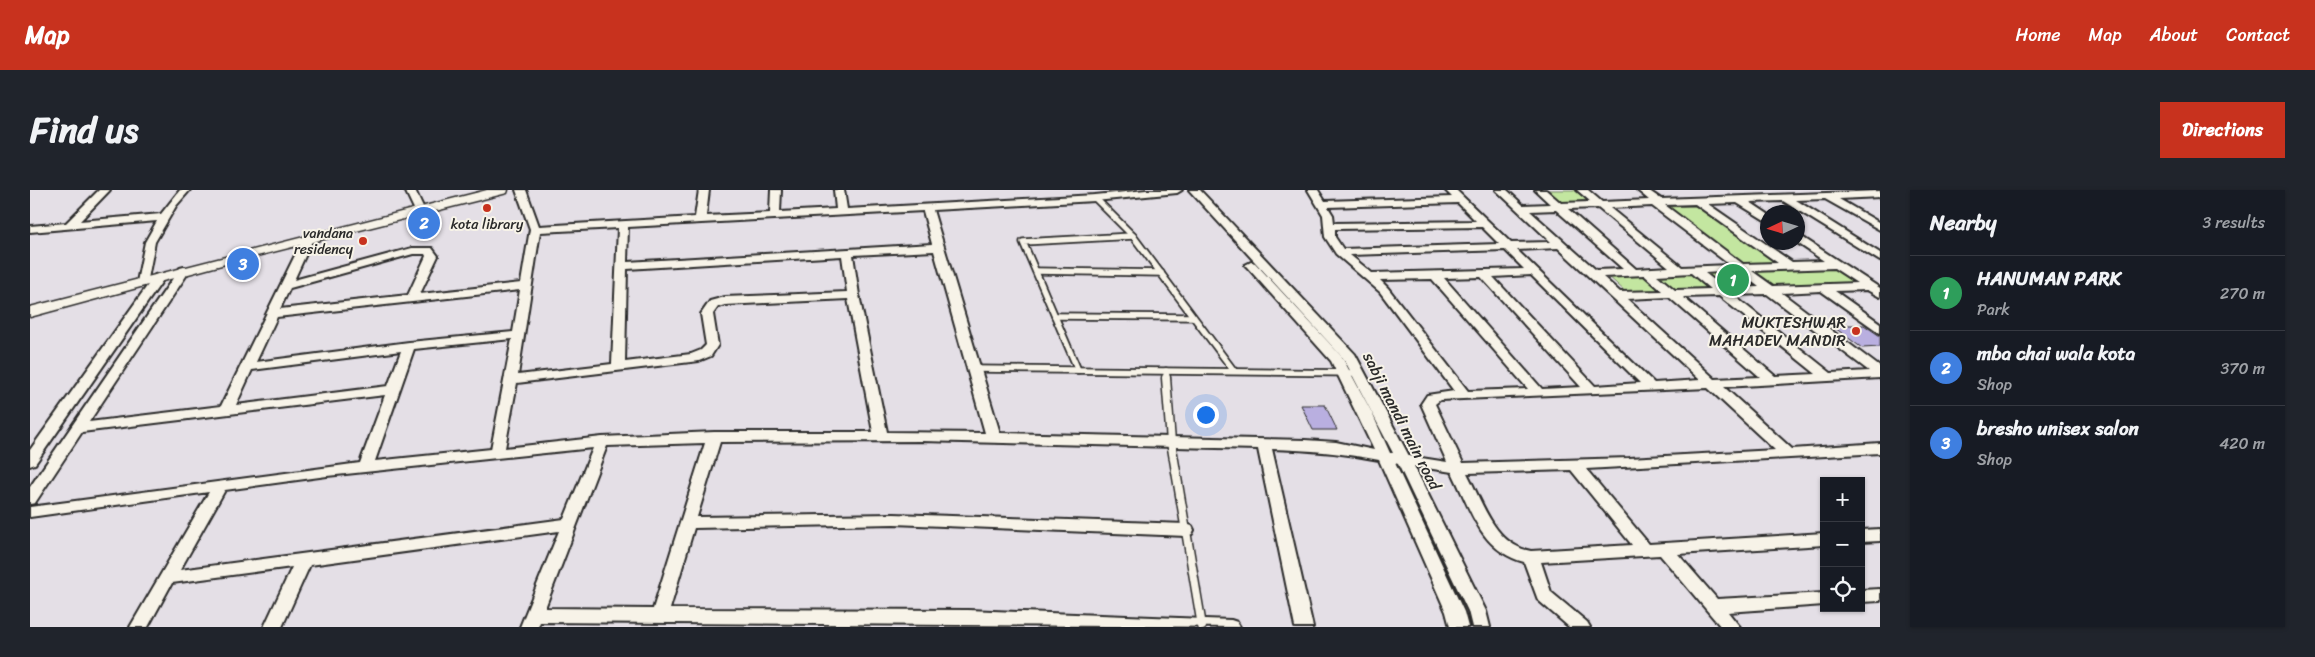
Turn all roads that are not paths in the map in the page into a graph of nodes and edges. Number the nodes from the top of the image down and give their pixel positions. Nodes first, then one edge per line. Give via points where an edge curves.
1 (105, 190) edge
2 (185, 190) edge
3 (410, 190) edge
4 (502, 190) edge
5 (521, 190) edge
6 (704, 190) edge
7 (776, 190) edge
8 (839, 190) edge
9 (1177, 190) edge
10 (1182, 190) edge
11 (1194, 190) edge
12 (1313, 190) edge
13 (1450, 190) edge
14 (1501, 190) edge
15 (1540, 190) edge
16 (1582, 190) edge
17 (1642, 190) edge
18 (1875, 194) edge
19 (1828, 196) junction
20 (1095, 198) junction
21 (1784, 198) junction
22 (1738, 199) junction
23 (1460, 200) junction
24 (1880, 200) edge
25 (1697, 201) junction
26 (1657, 203) junction
27 (1322, 204) junction
28 (1601, 205) junction
29 (1559, 206) junction
30 (927, 208) junction
31 (1521, 208) junction
32 (420, 211) junction
33 (842, 212) junction
34 (1760, 214) edge
35 (775, 216) junction
36 (164, 218) junction
37 (700, 220) junction
38 (623, 224) junction
39 (1485, 224) junction
40 (68, 226) junction
41 (1329, 226) junction
42 (1880, 227) edge
43 (30, 229) edge
44 (535, 229) junction
45 (1133, 236) junction
46 (308, 239) junction
47 (1805, 243) edge
48 (1561, 244) junction
49 (939, 247) junction
50 (1508, 247) junction
51 (847, 252) junction
52 (1340, 252) junction
53 (1880, 258) edge
54 (1837, 264) junction
55 (622, 266) junction
56 (1790, 266) junction
57 (1741, 268) junction
58 (184, 270) junction
59 (1694, 270) junction
60 (1680, 271) junction
61 (1036, 272) junction
62 (1533, 272) junction
63 (1633, 272) junction
64 (1647, 272) junction
65 (1160, 273) junction
66 (1484, 274) junction
67 (1593, 274) junction
68 (1370, 276) junction
69 (1436, 276) junction
70 (158, 277) junction
71 (142, 282) junction
72 (285, 286) junction
73 (526, 286) junction
74 (1869, 286) junction
75 (1822, 288) junction
76 (1770, 290) junction
77 (1720, 292) junction
78 (1880, 293) edge
79 (1671, 294) junction
80 (853, 295) junction
81 (1618, 296) junction
82 (413, 297) junction
83 (30, 312) edge
84 (272, 314) junction
85 (1055, 316) junction
86 (1193, 317) junction
87 (1880, 329) edge
88 (519, 335) junction
89 (409, 346) junction
90 (247, 366) junction
91 (618, 368) junction
92 (974, 369) junction
93 (1078, 370) junction
94 (1166, 371) junction
95 (1234, 372) junction
96 (1343, 372) junction
97 (1358, 373) junction
98 (1880, 373) edge
99 (1828, 377) junction
100 (510, 380) junction
101 (1772, 380) junction
102 (1712, 383) junction
103 (1650, 386) junction
104 (392, 390) junction
105 (1592, 390) junction
106 (1538, 392) junction
107 (1464, 394) junction
108 (226, 411) junction
109 (78, 428) junction
110 (881, 436) junction
111 (714, 438) junction
112 (994, 438) junction
113 (602, 442) junction
114 (1171, 442) junction
115 (1264, 444) junction
116 (1880, 448) edge
117 (497, 453) junction
118 (1789, 454) junction
119 (1384, 455) junction
120 (1404, 460) junction
121 (30, 461) edge
122 (1575, 465) junction
123 (366, 467) junction
124 (1458, 468) junction
125 (220, 486) junction
126 (30, 499) edge
127 (30, 512) edge
128 (688, 523) junction
129 (569, 524) junction
130 (1186, 530) junction
131 (1880, 535) edge
132 (1865, 536) edge
133 (1820, 539) edge
134 (1664, 549) junction
135 (1645, 550) junction
136 (1531, 557) junction
137 (304, 560) junction
138 (167, 578) junction
139 (1880, 595) edge
140 (1865, 596) edge
141 (1820, 599) edge
142 (1713, 606) junction
143 (658, 616) junction
144 (531, 621) edge
145 (887, 622) edge
146 (1036, 623) edge
147 (1202, 626) edge
148 (139, 627) edge
149 (273, 627) edge
150 (1231, 627) edge
151 (1304, 627) edge
152 (1459, 627) edge
153 (1481, 627) edge
154 (1581, 627) edge
155 (1731, 627) edge

1 - 40 street
2 - 36 street
3 - 32 street
4 - 32 street
5 - 44 street
6 - 37 street
7 - 35 street
8 - 33 street
9 - 20 street
10 - 96 street via 1324,345
11 - 97 street, sabji mandi main road via 1350,357
12 - 27 street
13 - 23 street
14 - 31 street
15 - 29 street
16 - 28 street
17 - 26 street
18 - 19 street
18 - 24 street
19 - 21 street
19 - 42 street
20 - 30 street
20 - 45 lane
21 - 22 street
21 - 53 street
22 - 25 street
22 - 34 street
23 - 27 street
23 - 39 street
25 - 26 street
25 - 56 street
26 - 28 street
26 - 57 street
27 - 41 street
28 - 29 street
28 - 60 street
29 - 31 street
29 - 63 street
30 - 33 street
30 - 49 street
31 - 48 street
32 - 46 street
33 - 35 street
35 - 37 street
36 - 40 street
36 - 71 street via 150,242
37 - 38 street
38 - 44 street
38 - 55 street
39 - 41 street
39 - 50 street
40 - 43 street
41 - 52 street via 1330,237
44 - 73 street
45 - 61 lane via 1023,242
45 - 65 lane
46 - 58 street
46 - 72 street
47 - 54 street
48 - 50 street
48 - 67 street
49 - 51 street
49 - 92 street
50 - 52 street
50 - 62 street
51 - 55 street
51 - 80 street
52 - 68 street
54 - 56 street
54 - 74 street
55 - 91 street
56 - 57 street
57 - 59 street
57 - 76 street
58 - 70 street
58 - 109 street
59 - 60 street
59 - 77 street
60 - 64 street
61 - 65 lane
61 - 85 lane
62 - 66 street
62 - 103 street
63 - 64 street
63 - 67 street
64 - 79 street
65 - 86 lane
66 - 69 street
66 - 105 street
67 - 81 street
68 - 69 street
68 - 107 street
69 - 106 street
70 - 71 street
70 - 121 street
71 - 83 street
72 - 82 street via 412,251 428,250 432,256
72 - 84 street
73 - 82 street
73 - 88 street
74 - 75 street
74 - 78 street
75 - 76 street
75 - 87 street
76 - 77 street
76 - 98 street
77 - 79 street
77 - 99 street
79 - 81 street
79 - 101 street
80 - 91 street via 714,304 707,314 712,345 706,353 694,358
80 - 110 street
81 - 102 street
82 - 84 street
84 - 90 street
85 - 86 lane
85 - 93 lane
86 - 95 lane
88 - 89 street
88 - 100 street
89 - 90 street
89 - 104 street
90 - 108 street
91 - 100 street
92 - 93 lane
92 - 112 street
93 - 94 lane
94 - 95 lane
94 - 114 lane
95 - 96 lane
96 - 97 lane
96 - 119 street
97 - 120 street, sabji mandi main road
98 - 99 street
99 - 101 street
100 - 117 street
101 - 102 street
102 - 103 street
102 - 118 street
103 - 105 street
104 - 108 street
104 - 123 street
105 - 106 street
106 - 107 street
107 - 124 street via 1432,398 1428,404
108 - 109 street
109 - 126 street
110 - 111 street
110 - 112 street
111 - 113 street
111 - 128 street
112 - 114 street
113 - 117 street
113 - 129 street
114 - 115 street
114 - 130 lane
115 - 119 street via 1336,447
115 - 151 street
116 - 118 street
117 - 123 street
118 - 122 street
119 - 120 street
119 - 152 street
120 - 124 street
120 - 153 street, sabji mandi main road via 1477,611
122 - 124 street
122 - 135 street
123 - 125 street
124 - 136 street via 1490,533 1504,548
125 - 127 street
125 - 138 street
128 - 130 street via 894,519
128 - 143 street
129 - 137 street
129 - 144 street
130 - 147 lane
131 - 132 street
133 - 134 street
134 - 135 street
134 - 142 street
135 - 136 street
136 - 154 street via 1544,596
137 - 138 street
137 - 149 street
138 - 148 street
139 - 140 street
141 - 142 street
142 - 155 street
143 - 144 street
143 - 145 street
145 - 146 street
146 - 147 street
147 - 150 street

